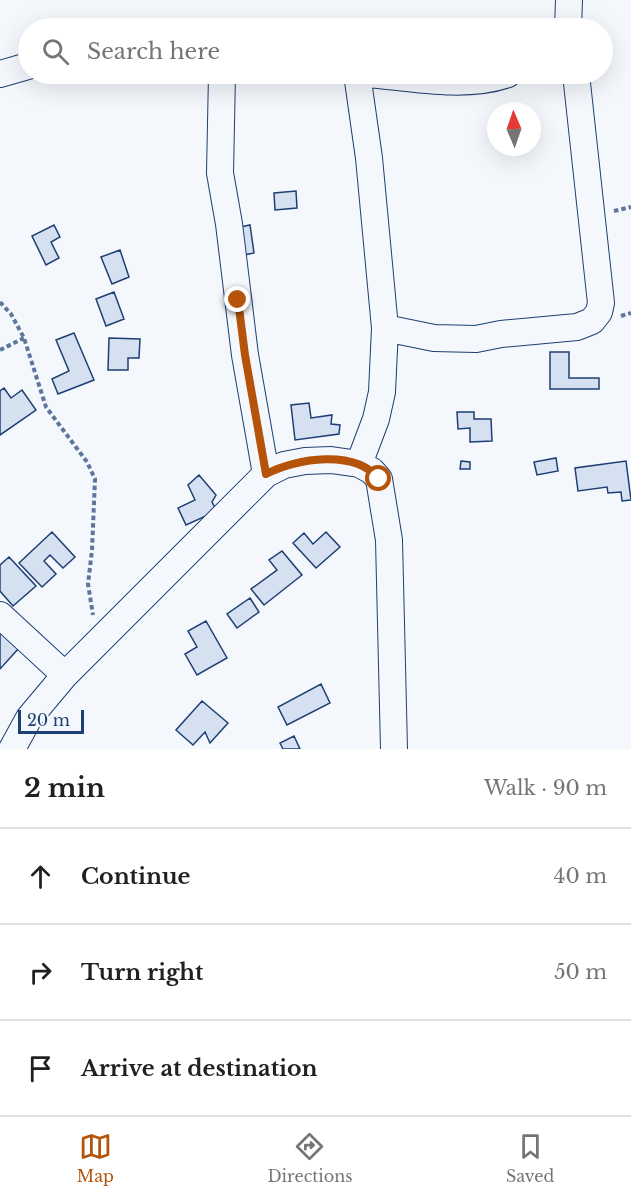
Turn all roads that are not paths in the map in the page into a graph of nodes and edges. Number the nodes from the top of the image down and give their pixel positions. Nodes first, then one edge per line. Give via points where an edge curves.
1 (569, 0) edge
2 (568, 18) edge
3 (18, 69) edge
4 (0, 74) edge
5 (222, 84) edge
6 (358, 84) edge
7 (577, 84) edge
8 (385, 328) junction
9 (359, 464) junction
10 (266, 474) junction
11 (0, 615) edge
12 (65, 675) junction
13 (12, 749) edge
14 (394, 749) edge

1 - 2 street
3 - 4 street
5 - 10 street via 220,173
6 - 8 street
7 - 8 street via 601,303 592,321 577,327 476,339 434,338
8 - 9 street via 382,392
9 - 10 street via 305,461
9 - 14 street via 379,479 389,540
10 - 12 street
11 - 12 street
12 - 13 street via 29,718

